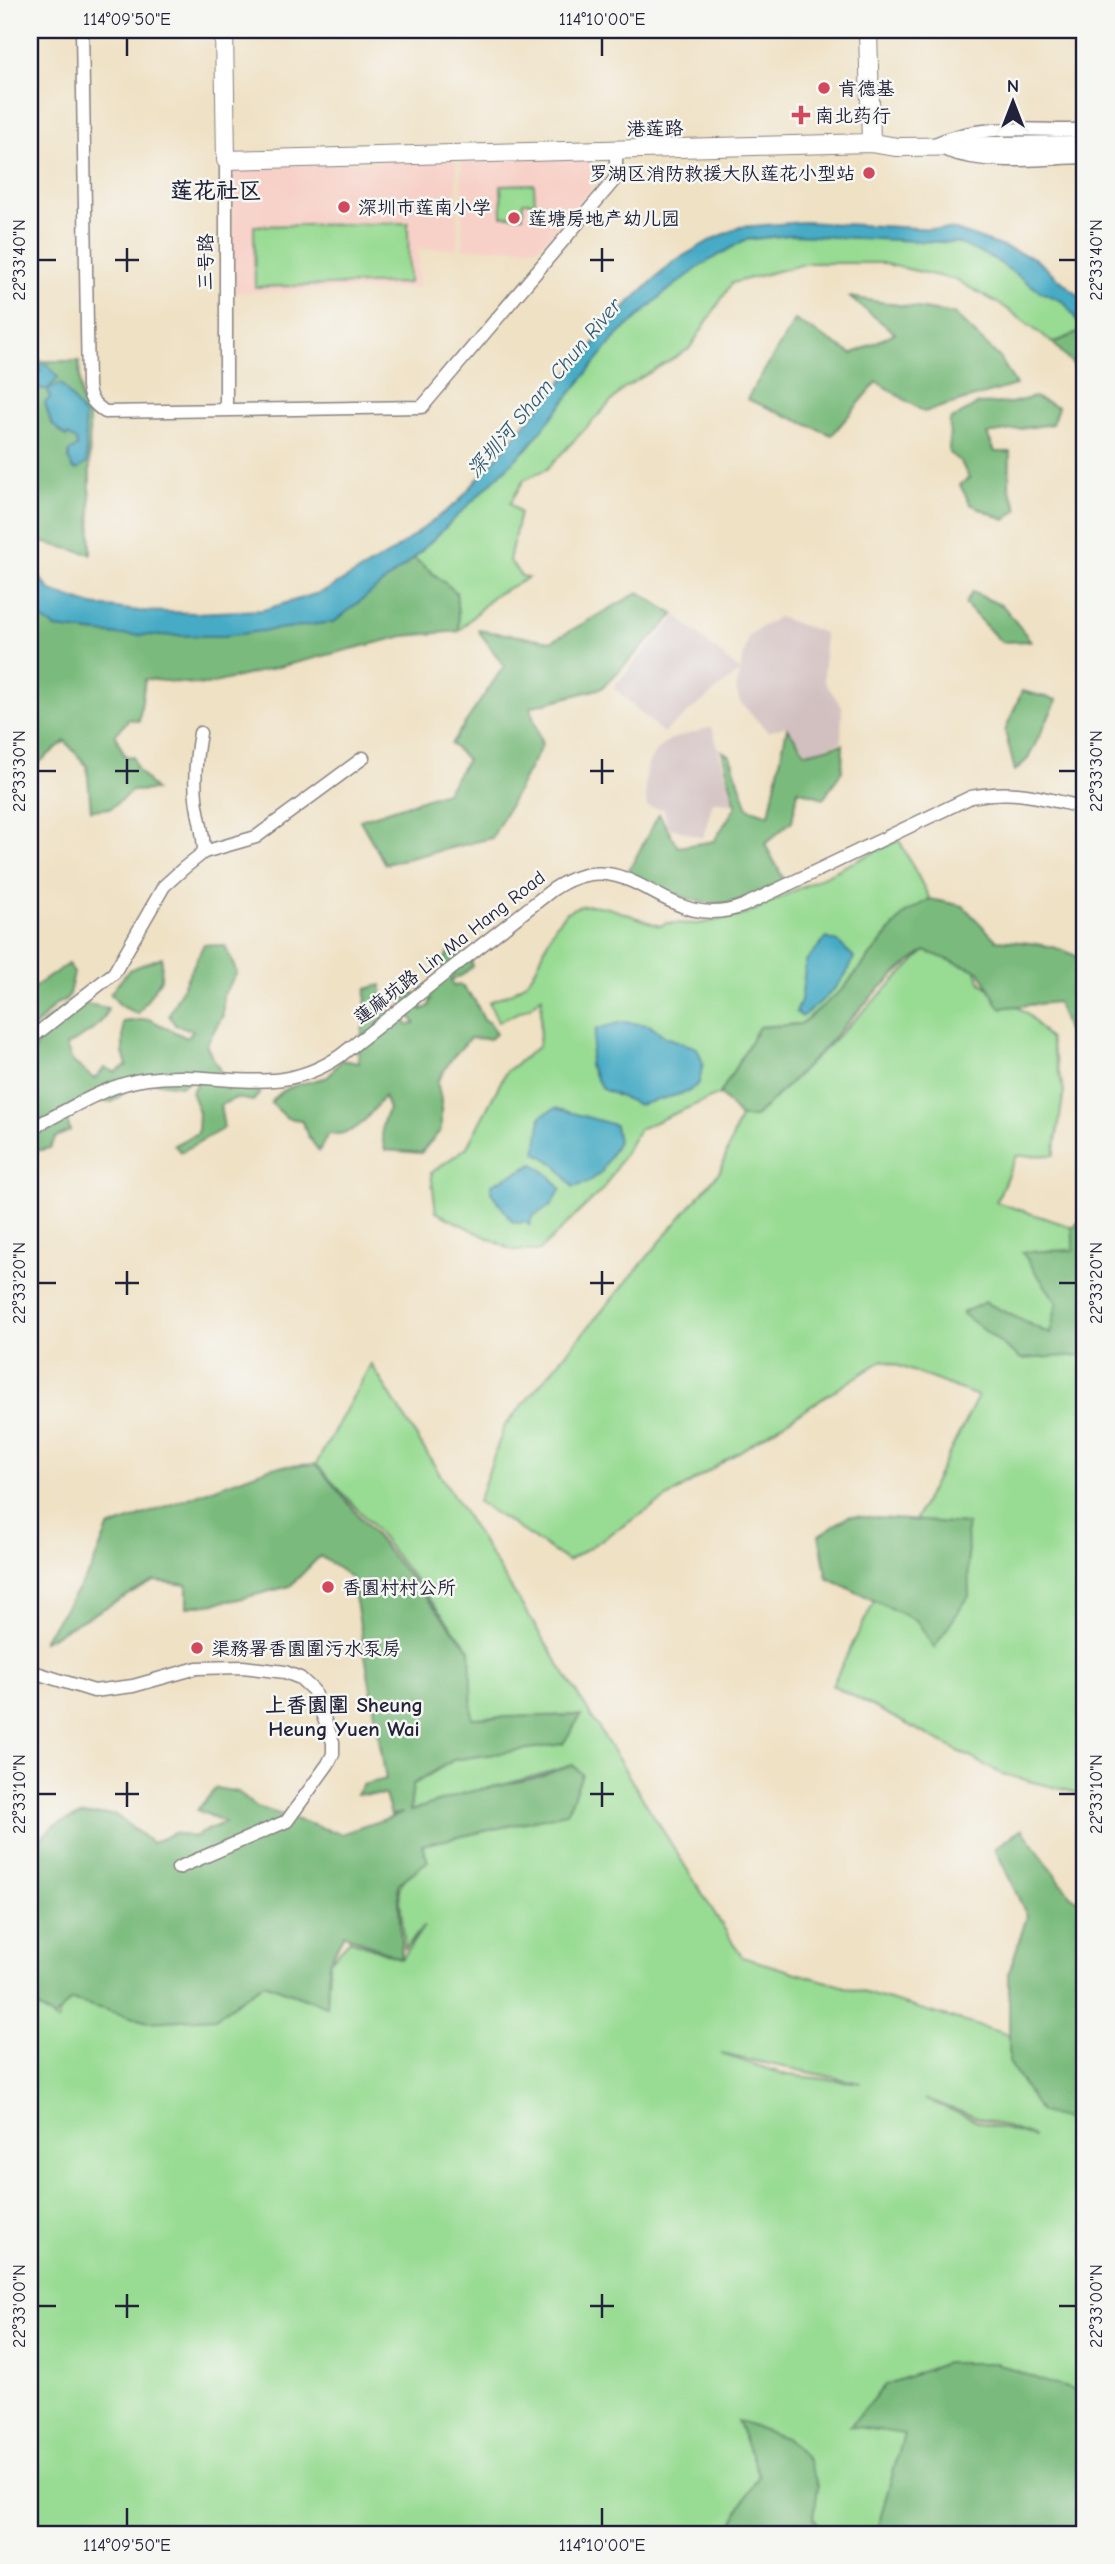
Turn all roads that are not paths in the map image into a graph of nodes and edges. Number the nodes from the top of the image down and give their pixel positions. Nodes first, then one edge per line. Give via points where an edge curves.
1 (82, 30) edge
2 (224, 30) edge
3 (868, 30) edge
4 (1085, 130) edge
5 (870, 143) junction
6 (1085, 145) edge
7 (929, 146) junction
8 (616, 150) junction
9 (1085, 157) edge
10 (226, 160) junction
11 (226, 410) junction
12 (200, 733) dead end
13 (363, 758) dead end
14 (1085, 808) edge
15 (204, 852) junction
16 (30, 1039) edge
17 (30, 1129) edge
18 (30, 1671) edge
19 (178, 1868) dead end

1 - 11 street via 89,397 105,412
2 - 10 street, 三号路
3 - 5 street
4 - 7 street via 982,131
5 - 7 street, 港莲路
5 - 8 street, 港莲路
6 - 7 street, 港莲路
7 - 9 street via 989,159
8 - 10 street, 港莲路
8 - 11 street via 616,178 422,407
10 - 11 street, 三号路
12 - 15 street via 194,768
13 - 15 street via 256,836
14 - 17 street, 蓮麻坑路 Lin Ma Hang Road via 1021,793 971,797 723,912 686,909 618,875 581,875 552,890 317,1070 271,1082 177,1077 136,1081 103,1092
15 - 16 street via 164,887 114,973
18 - 19 street via 93,1691 133,1686 197,1668 243,1667 285,1672 313,1690 333,1742 333,1754 287,1821

